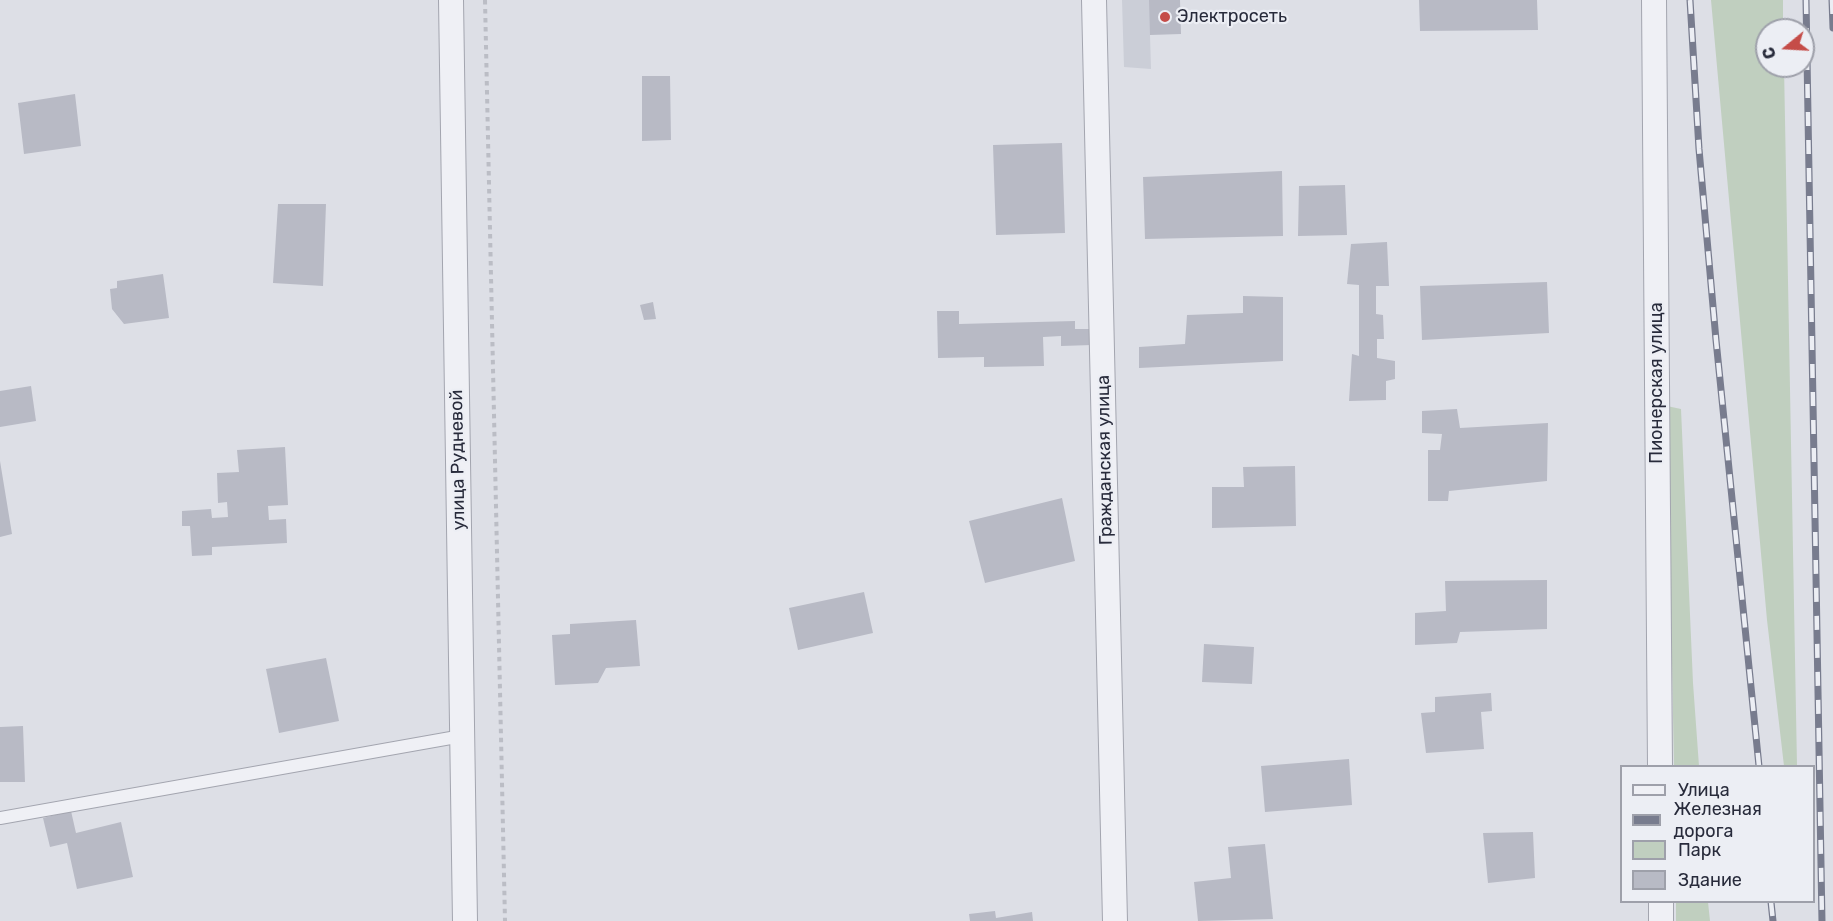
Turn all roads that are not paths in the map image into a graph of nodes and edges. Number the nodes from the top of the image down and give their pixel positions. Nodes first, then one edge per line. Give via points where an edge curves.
1 (451, 0) edge
2 (1094, 0) edge
3 (1654, 0) edge
4 (462, 736) junction
5 (1660, 765) edge
6 (0, 819) edge
7 (1661, 903) edge
8 (465, 921) edge
9 (1115, 921) edge
10 (1661, 921) edge

1 - 4 street, улица Рудневой
2 - 9 street, Гражданская улица
3 - 5 street, Пионерская улица
4 - 6 lane
4 - 8 street, улица Рудневой
7 - 10 street

